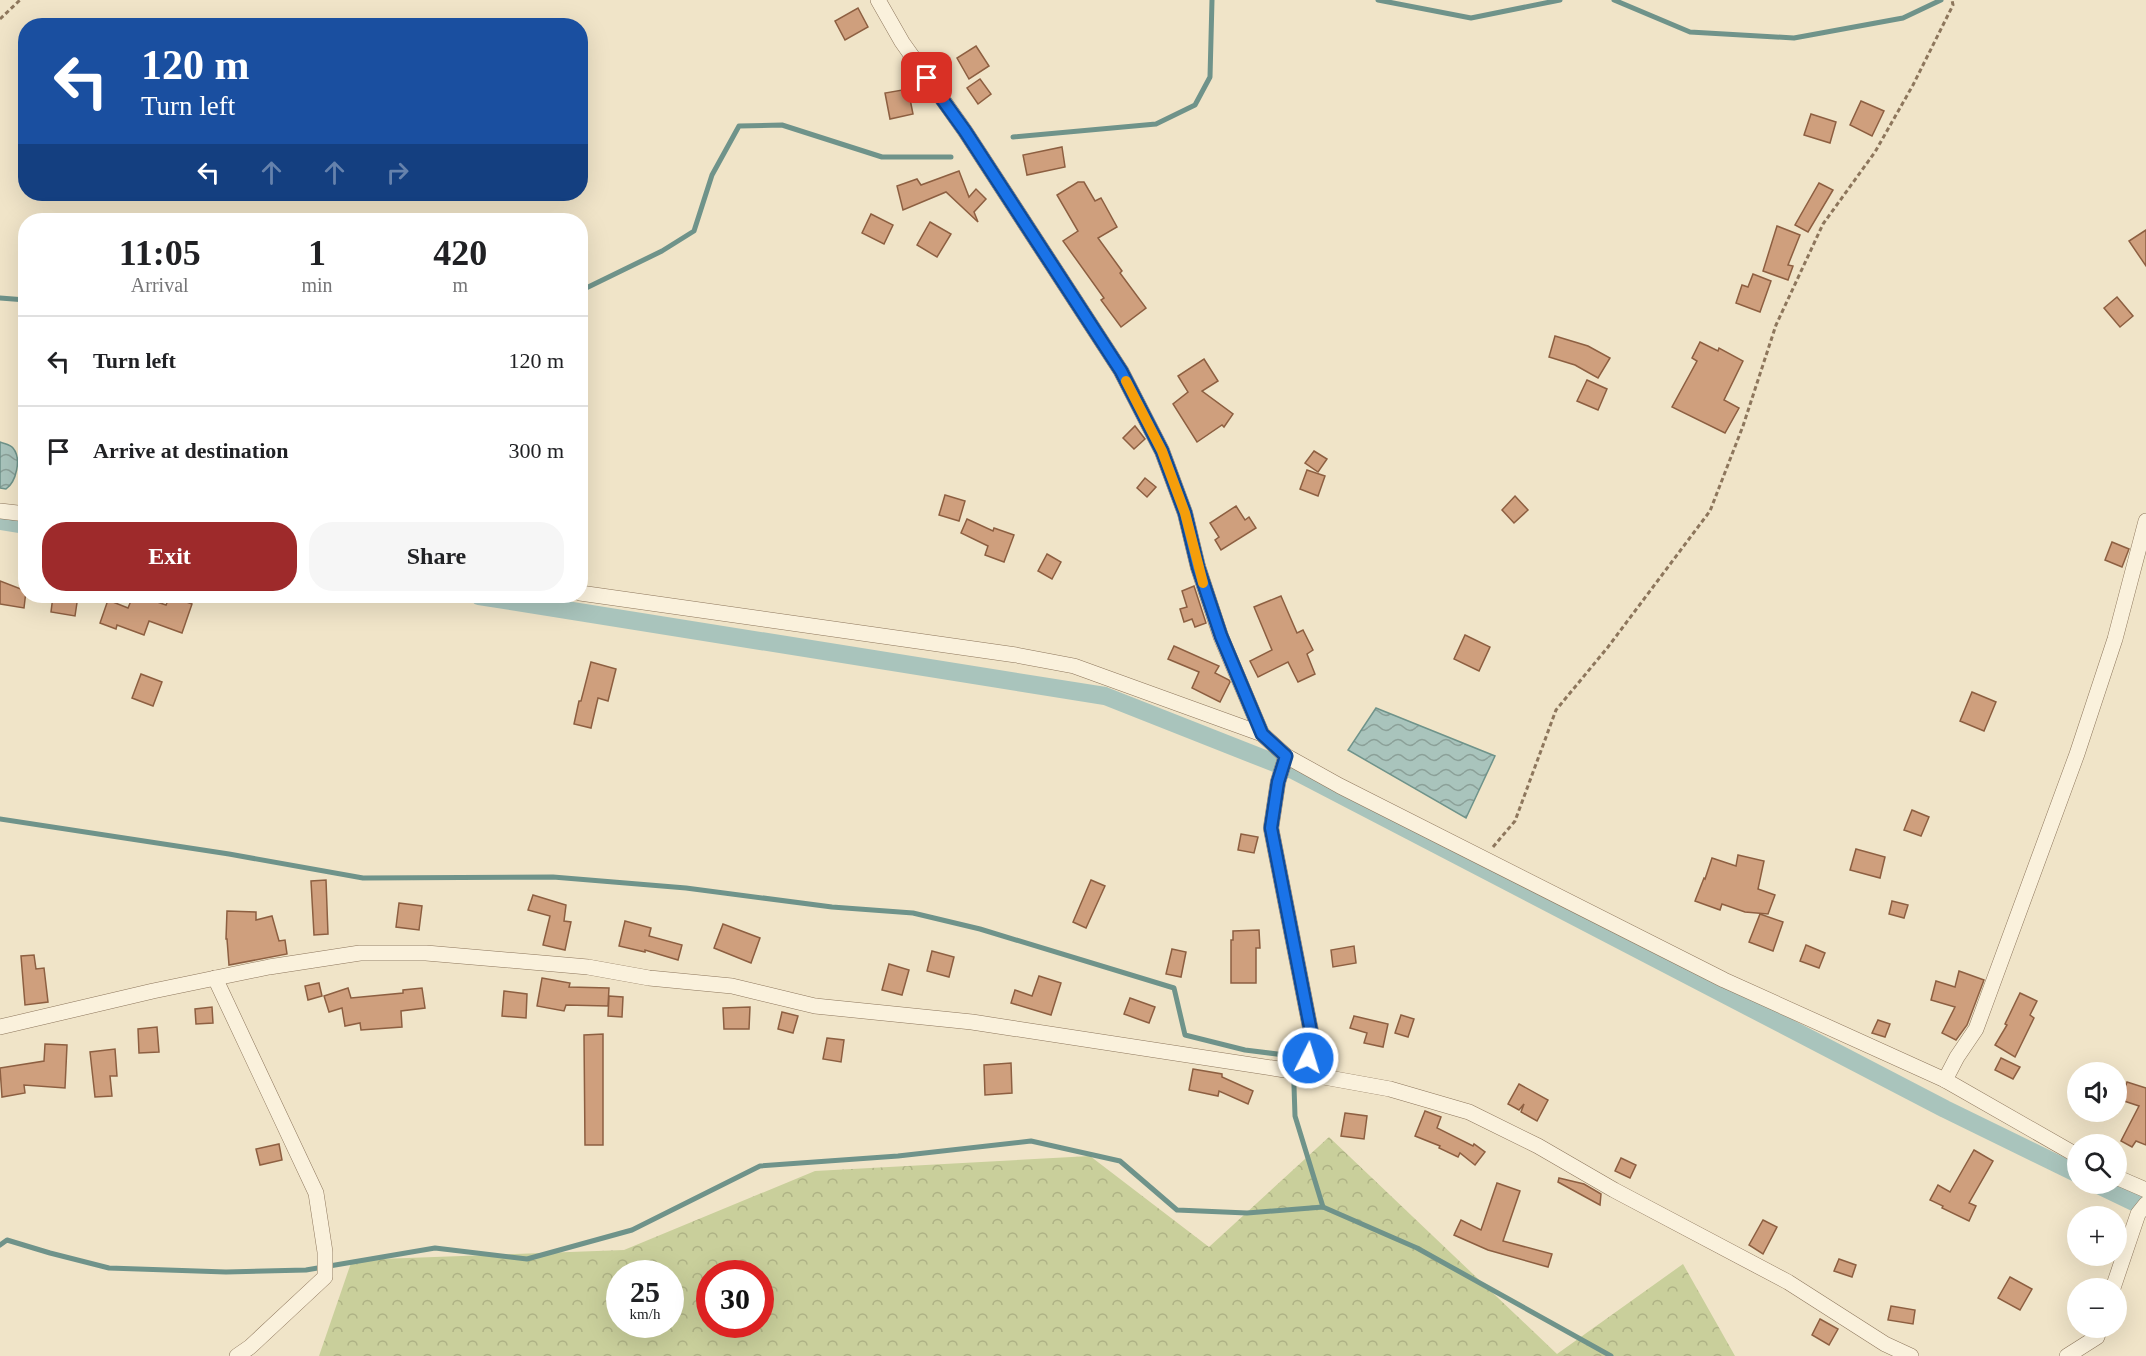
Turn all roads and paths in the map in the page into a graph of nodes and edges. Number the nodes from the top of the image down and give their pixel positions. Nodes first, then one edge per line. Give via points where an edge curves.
1 (20, 0) edge
2 (878, 0) edge
3 (1952, 0) edge
4 (0, 19) edge
5 (0, 511) edge
6 (18, 513) edge
7 (2146, 521) edge
8 (588, 594) edge
9 (1262, 734) junction
10 (1286, 756) junction
11 (1484, 859) junction
12 (215, 978) junction
13 (0, 1027) edge
14 (1303, 1073) junction
15 (1945, 1080) junction
16 (2067, 1150) edge
17 (2127, 1182) edge
18 (2146, 1190) edge
19 (2142, 1209) edge
20 (2117, 1278) edge
21 (2096, 1338) edge
22 (2085, 1351) edge
23 (237, 1356) edge
24 (1911, 1356) edge
25 (2067, 1356) edge

1 - 4 path
2 - 9 street via 1121,371 1162,451 1185,513 1221,636
3 - 11 path via 1913,85 1875,152 1823,224 1776,325 1710,511 1556,710 1515,821
5 - 6 street
7 - 15 street via 2115,639 2077,754 1976,1029
8 - 9 street via 1074,666
9 - 10 street
10 - 11 street
10 - 14 street via 1271,828 1313,1042
11 - 15 street via 1724,980
12 - 13 street
12 - 14 street via 360,953 499,959 732,986 816,1006 972,1022
12 - 23 street via 315,1193 326,1252 325,1277
14 - 24 street via 1390,1089 1469,1112 1788,1282 1885,1344
15 - 16 street
17 - 18 street
19 - 20 street
21 - 22 street
22 - 25 street

